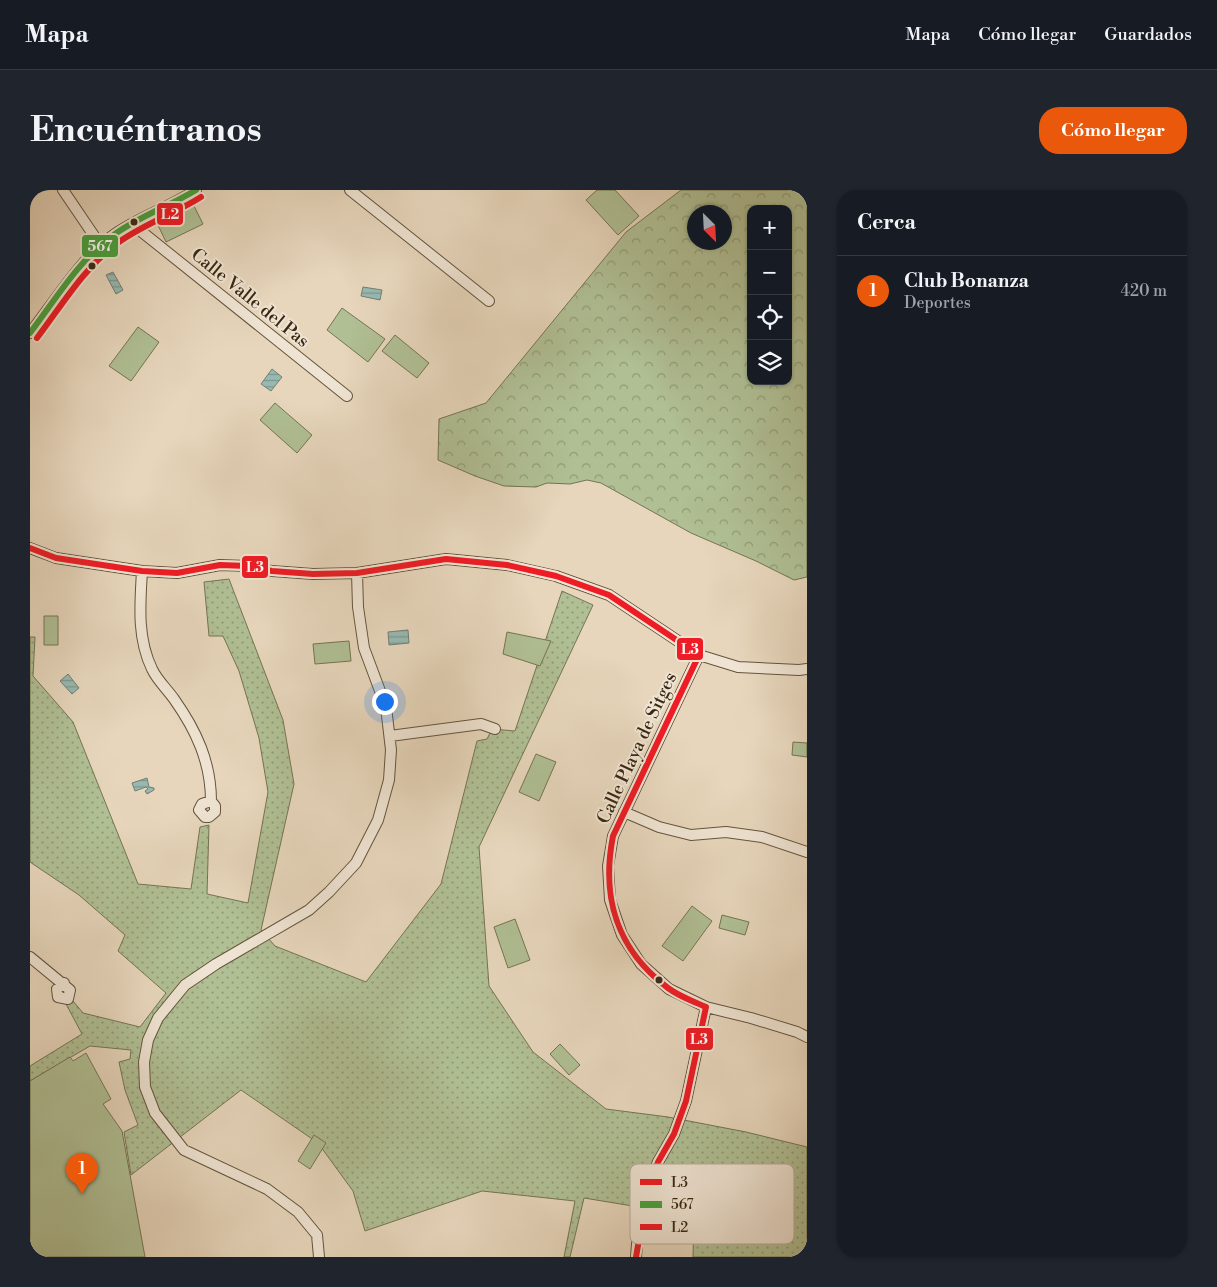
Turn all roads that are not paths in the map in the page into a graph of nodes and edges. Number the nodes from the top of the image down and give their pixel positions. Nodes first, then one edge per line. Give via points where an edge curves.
1 (63, 190) edge
2 (196, 190) edge
3 (350, 190) edge
4 (132, 224) junction
5 (100, 246) junction
6 (489, 301) dead end
7 (30, 334) edge
8 (348, 396) dead end
9 (30, 548) edge
10 (142, 572) junction
11 (357, 573) junction
12 (699, 655) junction
13 (807, 669) edge
14 (495, 729) dead end
15 (390, 736) junction
16 (211, 801) dead end
17 (624, 812) junction
18 (807, 852) edge
19 (30, 957) edge
20 (64, 983) dead end
21 (706, 1007) junction
22 (807, 1037) edge
23 (657, 1164) edge
24 (637, 1244) edge
25 (318, 1257) edge
26 (636, 1257) edge

1 - 5 street
2 - 4 street
3 - 6 street
4 - 5 street
4 - 8 street, Calle Valle del Pas
5 - 7 street
9 - 10 street via 56,558
10 - 11 street via 177,573 225,565 313,574
10 - 16 street via 139,616 143,645 152,670 193,728 204,752
11 - 12 street via 446,559 507,564 556,576 609,595
11 - 15 street via 364,648 386,708
12 - 13 street via 738,667
12 - 17 street, Calle Playa de Sitges
14 - 15 street via 481,724
15 - 25 street via 388,780 378,820 356,863 309,910 185,985 158,1018 148,1040 144,1062 145,1088 155,1113 184,1150 267,1189 298,1212 317,1235
17 - 18 street via 690,835 726,832 762,837
17 - 21 street, Calle Playa de Sitges via 613,836 608,866 610,900 622,935 640,964 669,989
19 - 20 street
21 - 22 street, Calle Playa de Sitges
21 - 23 street via 686,1101 674,1134
24 - 26 street

